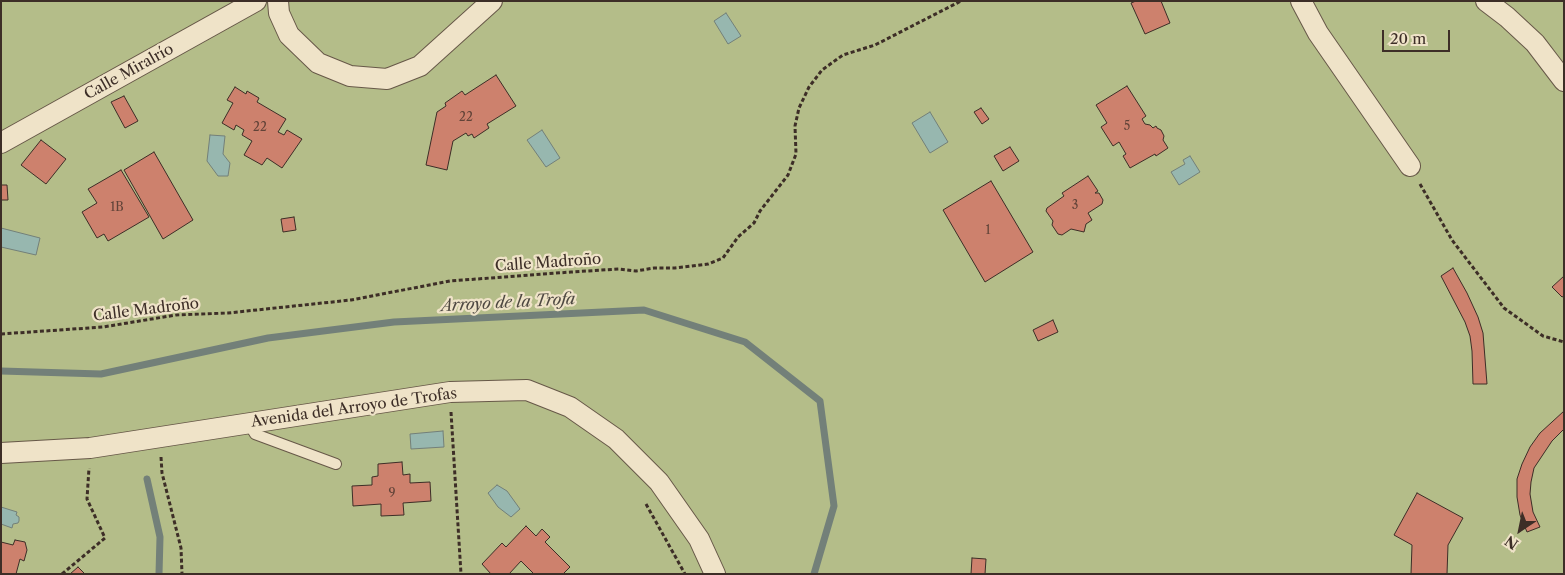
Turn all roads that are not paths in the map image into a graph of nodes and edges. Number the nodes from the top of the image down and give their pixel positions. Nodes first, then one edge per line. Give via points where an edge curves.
1 (256, 1) edge
2 (278, 1) edge
3 (492, 1) edge
4 (1301, 1) edge
5 (1486, 1) edge
6 (1564, 81) edge
7 (1, 143) edge
8 (1410, 166) road end
9 (248, 423) junction
10 (1, 453) edge
11 (336, 464) dead end
12 (715, 574) edge

1 - 7 street, Calle Miralrío
2 - 3 street via 279,13 289,35 318,63 350,76 387,79 420,66
4 - 8 street via 1318,33
5 - 6 street via 1534,43
9 - 10 street, Avenida del Arroyo de Trofas via 90,448
9 - 11 lane via 255,434
9 - 12 street, Avenida del Arroyo de Trofas via 450,392 527,390 570,407 616,439 659,482 700,539

